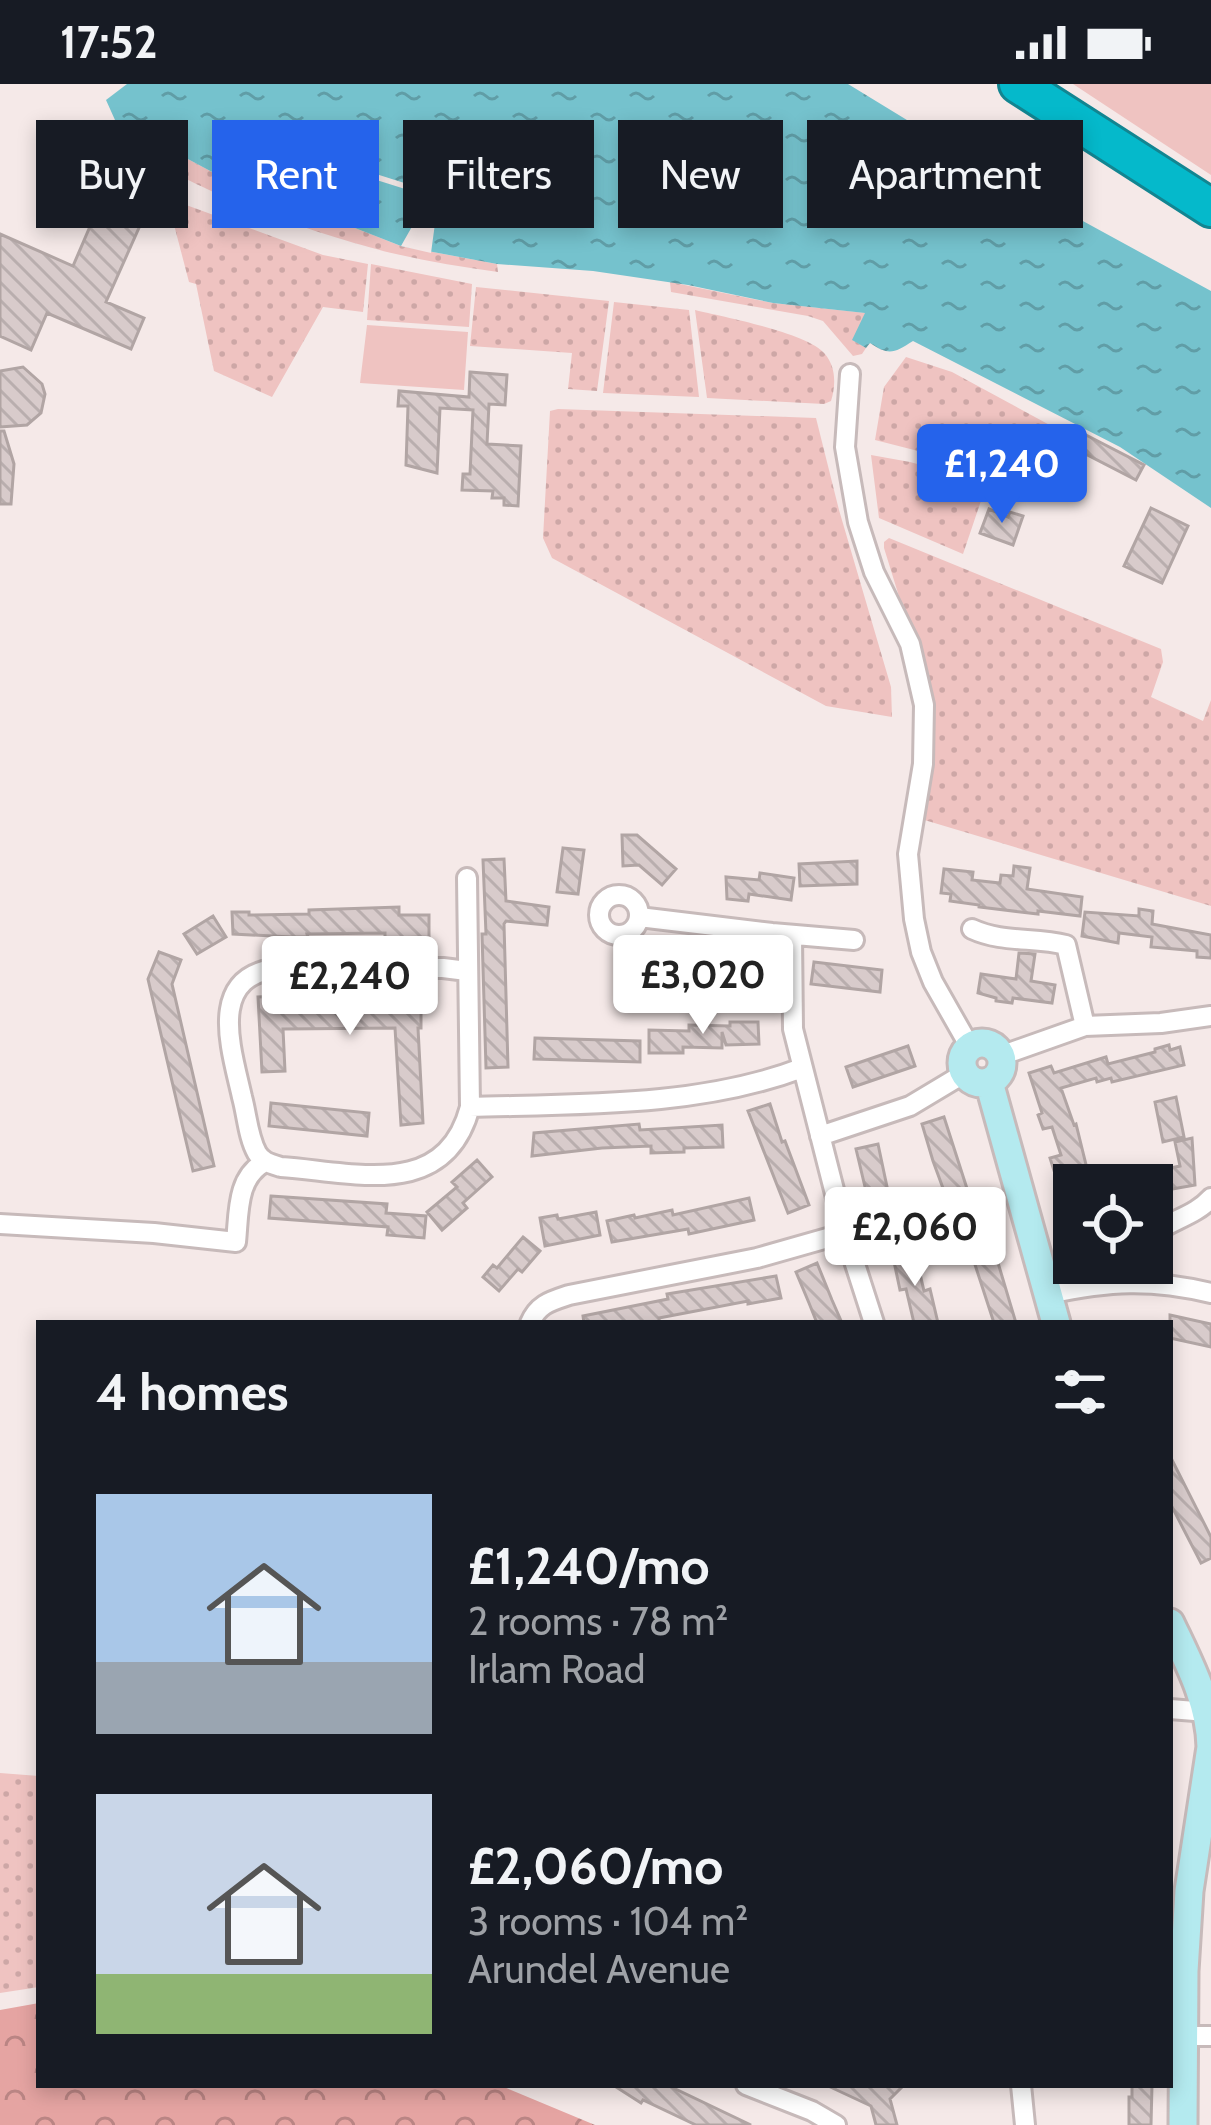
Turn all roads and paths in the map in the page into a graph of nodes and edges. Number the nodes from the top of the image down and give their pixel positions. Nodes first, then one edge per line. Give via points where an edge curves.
1 (1018, 84) edge
2 (1211, 208) edge
3 (850, 374) dead end
4 (467, 878) dead end
5 (639, 916) dead end
6 (971, 929) dead end
7 (844, 934) dead end
8 (792, 935) junction
9 (466, 970) junction
10 (1211, 1016) edge
11 (1084, 1026) junction
12 (981, 1064) junction
13 (802, 1067) junction
14 (470, 1107) junction
15 (820, 1136) junction
16 (266, 1162) junction
17 (1211, 1198) edge
18 (1173, 1219) edge
19 (0, 1224) edge
20 (845, 1233) junction
21 (1211, 1293) edge
22 (1049, 1294) junction
23 (531, 1320) edge
24 (873, 1320) edge
25 (1055, 1320) edge
26 (1173, 1629) edge
27 (1173, 1709) edge
28 (1207, 1712) junction
29 (1211, 1747) edge
30 (1204, 1843) edge
31 (1182, 2036) junction
32 (1211, 2036) edge
33 (754, 2088) edge
34 (1022, 2088) edge
35 (836, 2125) edge
36 (1024, 2125) edge
37 (1184, 2125) edge

1 - 2 highway
3 - 12 street via 845,447 858,522 910,644 925,705 908,854 914,919 933,982
4 - 9 street
5 - 8 street
6 - 11 street via 1066,946
7 - 8 street
8 - 13 street via 791,1008
9 - 14 street
9 - 16 street via 280,968 238,987 230,1000 233,1057
10 - 11 street
11 - 12 street
12 - 15 street via 910,1106
12 - 22 street
13 - 14 street via 692,1096
13 - 15 street
14 - 16 street via 446,1152 413,1173
15 - 20 street
16 - 19 street via 243,1185 236,1242
17 - 18 street
20 - 23 street via 569,1295 536,1309
20 - 24 street
21 - 22 street via 1118,1282
22 - 25 street
26 - 28 street
27 - 28 street
28 - 29 street
29 - 30 street
30 - 31 street via 1187,1914
31 - 32 street
31 - 37 street
33 - 35 street
34 - 36 street

